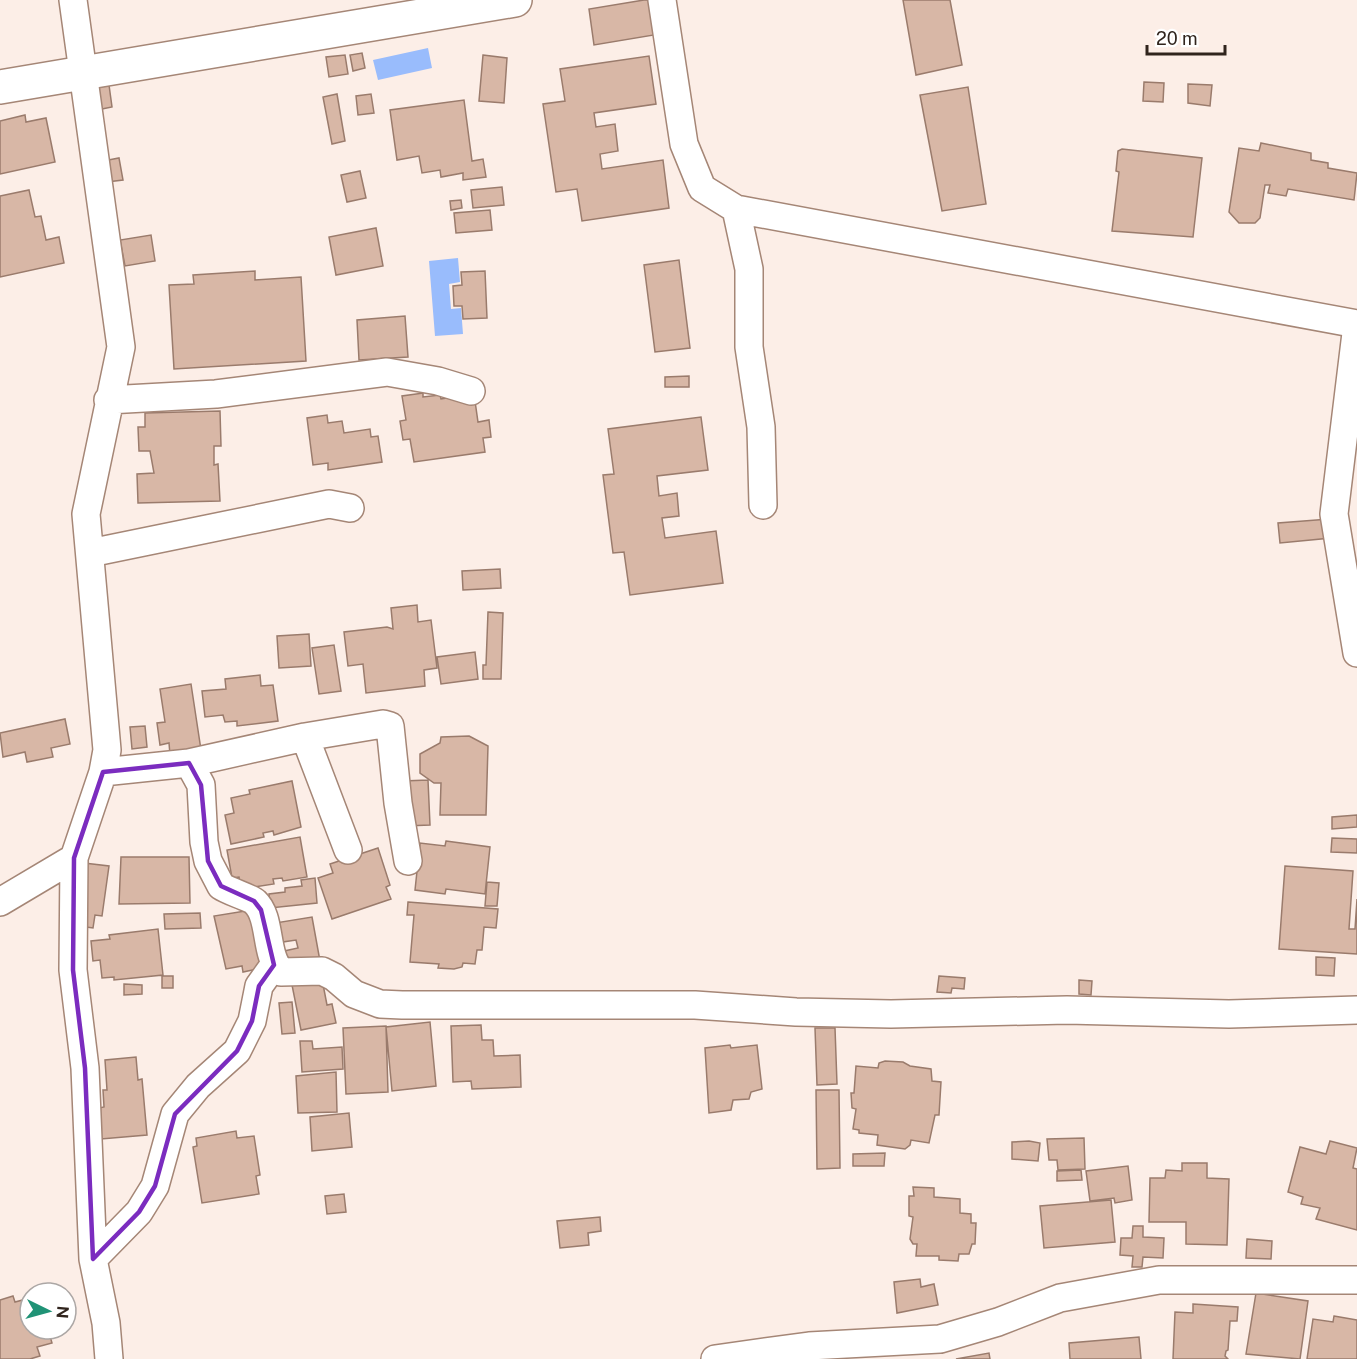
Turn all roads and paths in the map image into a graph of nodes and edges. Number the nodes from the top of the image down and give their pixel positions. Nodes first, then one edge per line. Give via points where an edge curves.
1 (73, 0) edge
2 (662, 0) edge
3 (496, 2) edge
4 (83, 73) junction
5 (0, 87) edge
6 (735, 209) junction
7 (1357, 324) edge
8 (471, 391) dead end
9 (108, 400) junction
10 (763, 505) dead end
11 (350, 508) dead end
12 (90, 553) junction
13 (1357, 653) edge
14 (305, 737) junction
15 (189, 763) junction
16 (103, 772) junction
17 (348, 850) dead end
18 (74, 858) junction
19 (408, 861) dead end
20 (0, 902) edge
21 (274, 965) junction
22 (1357, 1010) edge
23 (93, 1259) junction
24 (1357, 1280) edge
25 (109, 1359) edge
26 (715, 1359) edge

1 - 4 street
2 - 6 street via 684,144 702,188
3 - 4 street
4 - 5 street
4 - 9 street via 120,347
6 - 7 street
6 - 10 street via 749,268 749,347 761,427
7 - 13 street via 1334,513
8 - 9 street via 387,372 216,394
9 - 12 street via 86,514
11 - 12 street via 329,504
12 - 16 street via 107,750
14 - 15 street
14 - 17 street
14 - 19 street via 390,726
15 - 16 street
15 - 21 street via 201,785 208,861 220,886 254,901 261,910
16 - 18 street
18 - 20 street
18 - 23 street via 73,970 85,1068
21 - 22 street via 282,972 322,971 354,994 380,1004 402,1005 694,1005 891,1014
21 - 23 street via 259,986 252,1021 237,1051 198,1086 175,1114 155,1186 139,1212
23 - 25 street
24 - 26 street via 1160,1280 1060,1298 939,1339 809,1346

